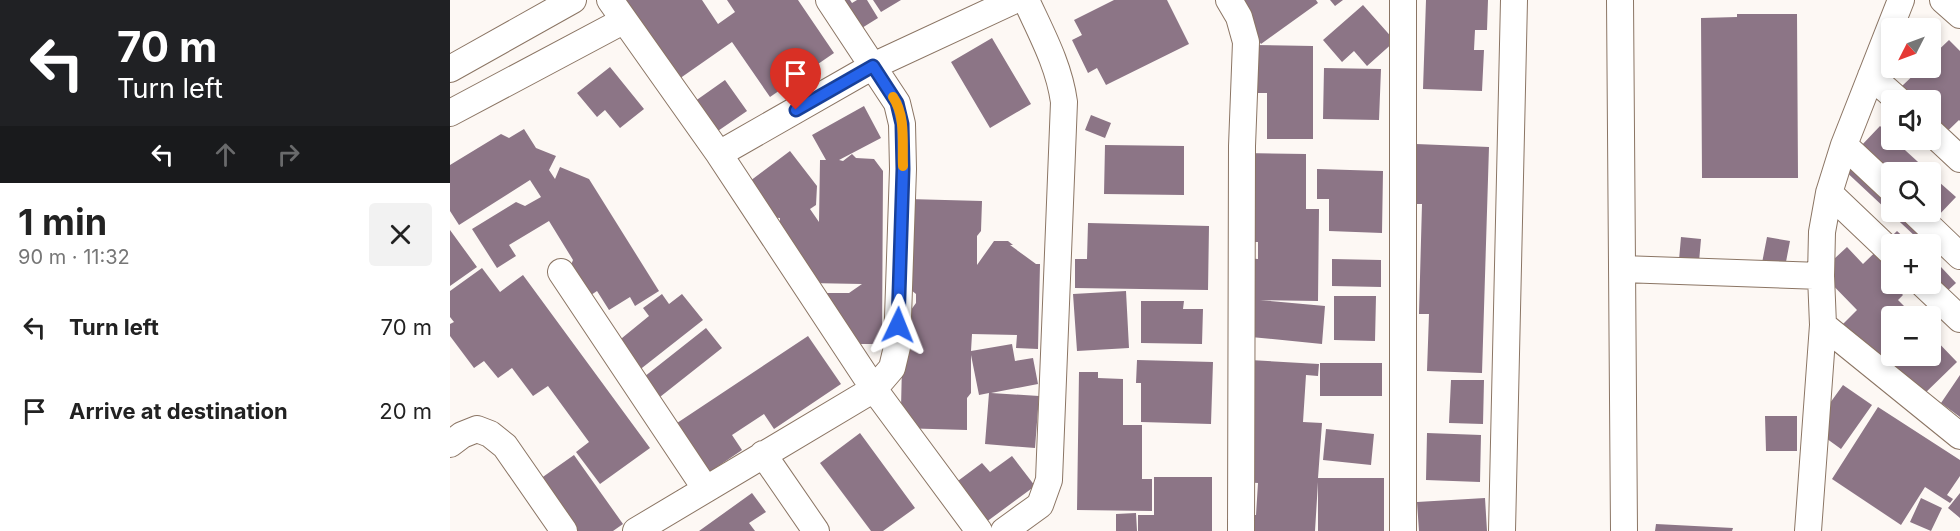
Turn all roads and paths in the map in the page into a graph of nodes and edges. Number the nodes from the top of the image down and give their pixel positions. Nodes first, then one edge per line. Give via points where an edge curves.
1 (573, 0) edge
2 (829, 0) edge
3 (1015, 0) edge
4 (1026, 0) edge
5 (1229, 0) edge
6 (1403, 0) edge
7 (1515, 0) edge
8 (1620, 0) edge
9 (1901, 0) edge
10 (1943, 0) edge
11 (616, 10) edge
12 (1960, 15) edge
13 (873, 66) junction
14 (450, 69) edge
15 (1871, 76) junction
16 (1887, 90) edge
17 (450, 113) edge
18 (1941, 141) edge
19 (1844, 145) junction
20 (719, 154) junction
21 (1960, 159) edge
22 (1881, 180) edge
23 (1829, 193) junction
24 (1924, 222) edge
25 (1881, 243) edge
26 (1960, 256) edge
27 (1622, 269) junction
28 (561, 272) dead end
29 (1821, 276) junction
30 (1933, 294) edge
31 (1960, 320) edge
32 (1824, 325) junction
33 (874, 389) junction
34 (1960, 436) edge
35 (450, 444) edge
36 (763, 454) junction
37 (705, 488) junction
38 (564, 531) edge
39 (636, 531) edge
40 (816, 531) edge
41 (979, 531) edge
42 (1004, 531) edge
43 (1241, 531) edge
44 (1403, 531) edge
45 (1502, 531) edge
46 (1624, 531) edge
47 (1808, 531) edge

1 - 14 street
2 - 13 street
3 - 13 street
4 - 42 street via 1053,60 1064,102 1049,480 1040,505
5 - 43 street via 1246,42
6 - 44 street
7 - 45 street
8 - 27 street
9 - 15 street
10 - 12 street
11 - 17 street
11 - 20 street
13 - 20 street
13 - 33 street via 897,103 902,124 903,169 897,347 892,368
15 - 16 street
15 - 19 street
18 - 21 street
19 - 22 street
19 - 23 street
20 - 33 street
23 - 25 street
23 - 29 street via 1822,231
24 - 26 street
27 - 29 street
27 - 46 street
28 - 37 street
29 - 32 street
30 - 31 street
32 - 34 street
32 - 47 street
33 - 36 street
33 - 41 street
35 - 38 street via 477,429 490,434 504,446
36 - 37 street
36 - 40 street
37 - 39 street

